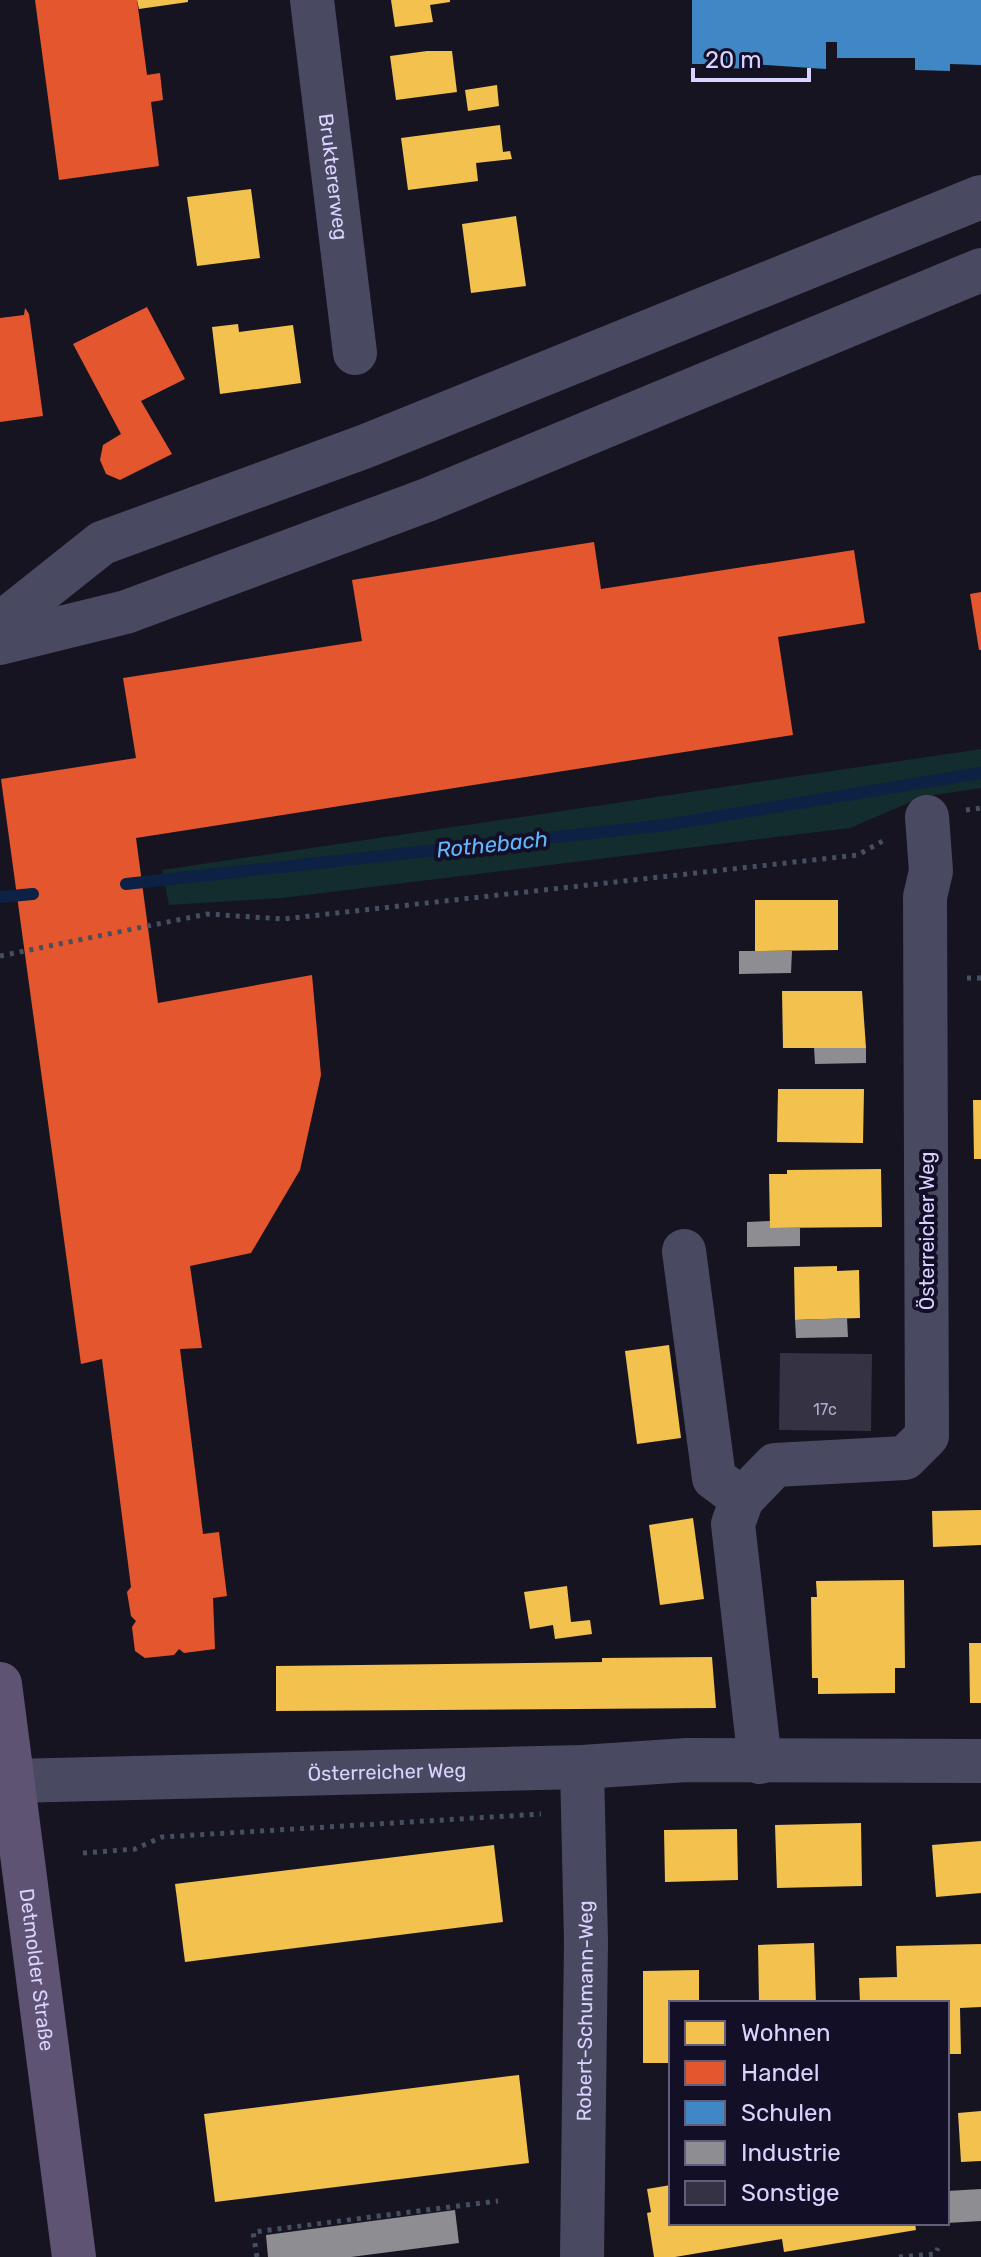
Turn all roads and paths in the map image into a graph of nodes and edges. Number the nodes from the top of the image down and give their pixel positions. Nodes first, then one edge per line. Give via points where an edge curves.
1 (312, 0) edge
2 (981, 197) edge
3 (981, 270) edge
4 (355, 353) dead end
5 (0, 624) edge
6 (0, 643) edge
7 (981, 808) edge
8 (927, 817) junction
9 (0, 956) edge
10 (684, 1251) dead end
11 (742, 1499) junction
12 (0, 1684) edge
13 (981, 1761) edge
14 (760, 1762) junction
15 (582, 1767) junction
16 (13, 1781) junction
17 (582, 1812) junction
18 (83, 1853) dead end
19 (498, 2201) dead end
20 (938, 2248) dead end
21 (74, 2257) edge
22 (257, 2257) edge
23 (582, 2257) edge
24 (899, 2257) edge

1 - 4 street, Bruktererweg
2 - 5 street via 366,446 102,543
3 - 6 street via 427,500 126,612
7 - 8 path
8 - 9 path via 858,855 283,919 207,914
8 - 11 street, Österreicher Weg via 927,1436 905,1458 775,1465
10 - 11 street via 714,1478
11 - 14 street via 733,1524
12 - 16 main road, Detmolder Straße
13 - 14 street, Österreicher Weg
14 - 15 street, Österreicher Weg via 687,1760
15 - 16 street, Österreicher Weg
15 - 17 street, Robert-Schumann-Weg
16 - 21 main road, Detmolder Straße
17 - 18 path via 162,1837 135,1849
17 - 23 street, Robert-Schumann-Weg
19 - 22 path via 253,2232
20 - 24 path via 935,2254

